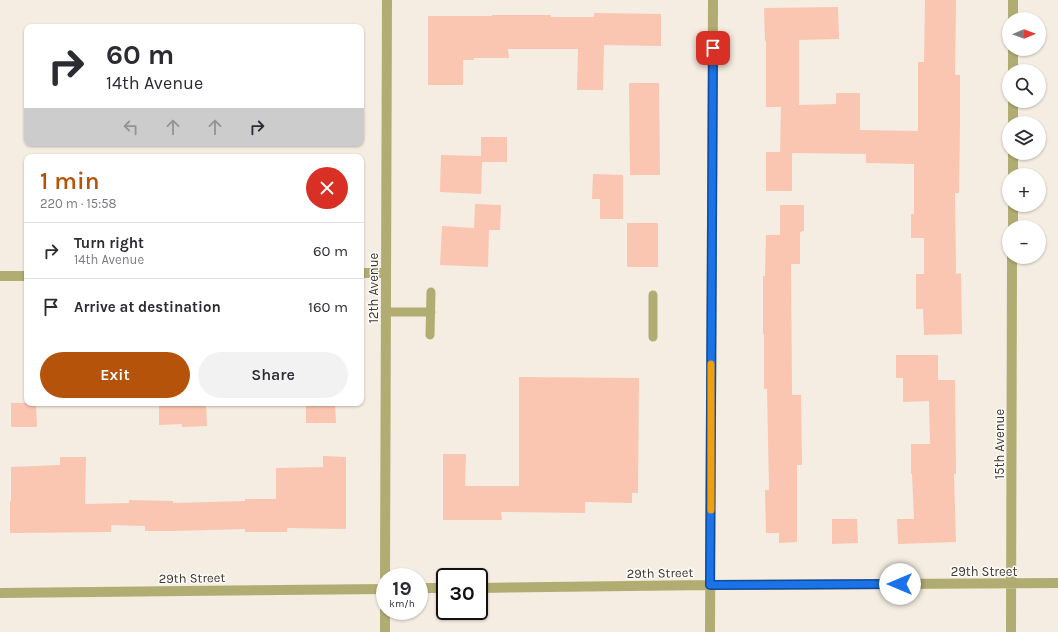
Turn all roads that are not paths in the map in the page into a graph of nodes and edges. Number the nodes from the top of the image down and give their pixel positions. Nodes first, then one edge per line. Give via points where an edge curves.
1 (387, 0) edge
2 (713, 0) edge
3 (1013, 0) edge
4 (1013, 12) edge
5 (1012, 264) edge
6 (364, 273) edge
7 (386, 273) junction
8 (0, 276) edge
9 (24, 276) edge
10 (431, 292) dead end
11 (653, 295) dead end
12 (386, 312) junction
13 (431, 312) junction
14 (430, 335) dead end
15 (653, 337) dead end
16 (386, 568) edge
17 (1011, 583) junction
18 (1058, 583) edge
19 (710, 585) junction
20 (488, 588) edge
21 (376, 589) edge
22 (0, 592) edge
23 (385, 620) edge
24 (385, 632) edge
25 (710, 632) edge
26 (1011, 632) edge

1 - 7 street, 12th Avenue
2 - 19 street
3 - 4 street
5 - 17 street, 15th Avenue
6 - 7 street
7 - 12 street, 12th Avenue
8 - 9 street
10 - 13 lane
11 - 15 lane
12 - 13 lane
12 - 16 street, 12th Avenue
13 - 14 lane
17 - 18 street, 29th Street
17 - 19 street, 29th Street
17 - 26 street, 15th Avenue
19 - 20 street, 29th Street
19 - 25 street
21 - 22 street, 29th Street
23 - 24 street

